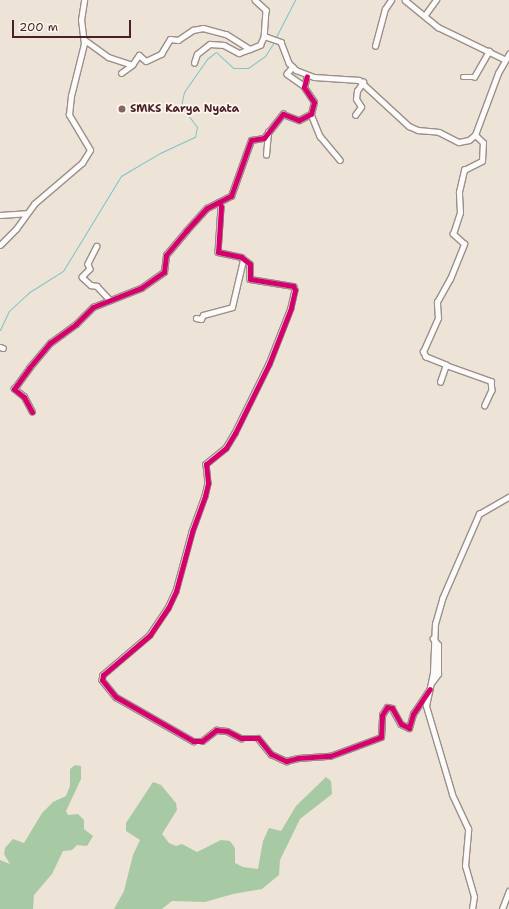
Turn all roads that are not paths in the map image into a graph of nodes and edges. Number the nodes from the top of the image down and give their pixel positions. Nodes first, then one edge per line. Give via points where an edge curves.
1 (84, 0) edge
2 (255, 0) edge
3 (391, 0) edge
4 (405, 0) edge
5 (436, 0) edge
6 (425, 15) junction
7 (266, 36) junction
8 (85, 40) junction
9 (375, 46) dead end
10 (250, 49) junction
11 (488, 51) junction
12 (509, 54) edge
13 (504, 59) junction
14 (194, 63) dead end
15 (132, 65) junction
16 (293, 67) junction
17 (121, 73) dead end
18 (307, 76) junction
19 (462, 77) dead end
20 (363, 82) junction
21 (304, 85) junction
22 (310, 114) junction
23 (355, 115) dead end
24 (268, 132) junction
25 (475, 135) junction
26 (266, 155) dead end
27 (340, 160) dead end
28 (219, 202) junction
29 (26, 213) junction
30 (0, 215) edge
31 (0, 245) edge
32 (97, 246) dead end
33 (243, 260) junction
34 (110, 300) junction
35 (196, 318) dead end
36 (446, 365) junction
37 (440, 382) dead end
38 (485, 404) dead end
39 (32, 412) dead end
40 (509, 497) edge
41 (430, 689) junction
42 (509, 890) edge
43 (472, 909) edge
44 (502, 909) edge

1 - 8 street via 81,20
2 - 7 street via 266,10
3 - 9 street via 384,12
4 - 6 street
5 - 6 street
6 - 11 street via 438,28
7 - 10 street via 260,45
7 - 16 street via 279,41
8 - 15 street via 108,57
8 - 29 street via 69,115 90,150 82,163
10 - 14 street via 239,53 224,45 210,44 197,54
10 - 15 street via 226,34 203,28 189,31 178,40 170,40 161,54 147,61 139,54
11 - 13 street
11 - 19 street via 474,77
12 - 13 street
13 - 25 street
15 - 17 street
16 - 18 street
16 - 21 street via 287,74
18 - 20 street via 358,79
18 - 21 street
20 - 23 street via 356,91 356,99 361,107
20 - 25 street via 400,120 413,128 439,132 459,142 469,140
21 - 22 street via 314,102
22 - 24 street via 299,120 284,113
22 - 27 street via 320,136
24 - 26 street
24 - 28 street via 263,138 251,140 231,196
25 - 36 street via 483,143 482,161 464,170 459,197 460,213 453,234 464,244 450,280 437,302 438,318 423,352 426,357
28 - 33 street via 221,207 217,251 237,255
28 - 34 street via 205,210 168,252 162,273 141,288
29 - 30 street
29 - 31 street via 16,229
32 - 34 street via 88,264 90,269 82,277 91,285 97,286
33 - 35 street via 232,307 203,314 201,319
33 - 41 street via 250,264 250,279 293,286 295,290 291,308 269,364 236,433 226,448 206,464 208,483 205,496 176,591 150,634 103,675 102,680 116,697 193,741 202,740 216,730 227,731 241,738 258,738 270,754 286,761 330,756 381,738 382,715 387,707 392,708 401,724 409,728 413,714
34 - 39 street via 93,307 76,324 56,338 22,376 14,389 24,397
36 - 37 street
36 - 38 street via 491,381 492,390
40 - 41 street via 483,510 475,519 442,599 433,639
41 - 43 street via 426,700 427,715 441,752 452,794 468,829 465,870 474,898
42 - 44 street

